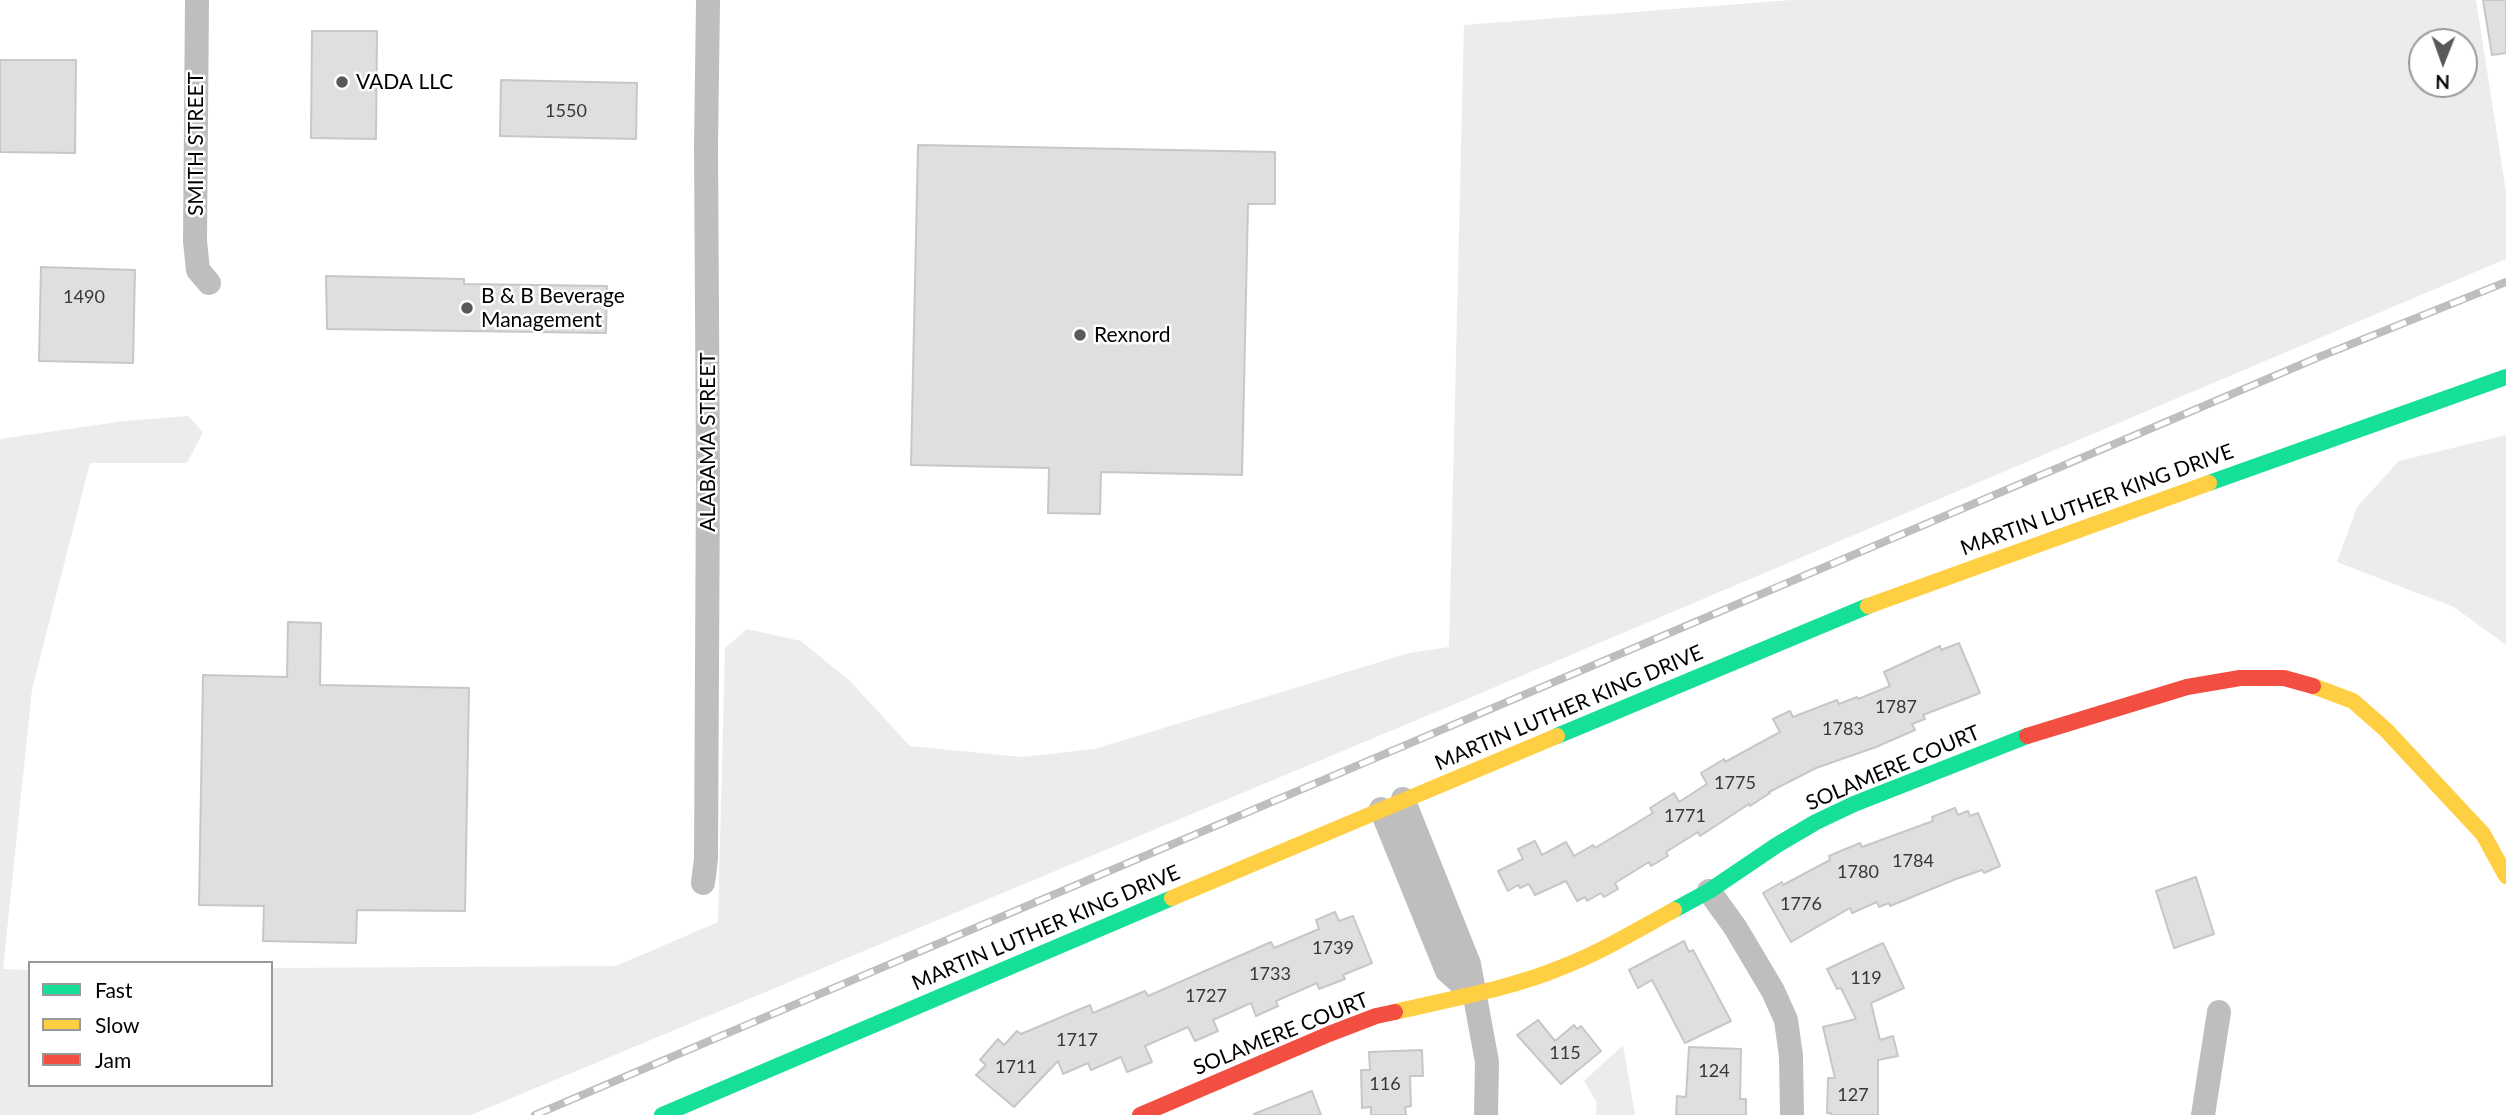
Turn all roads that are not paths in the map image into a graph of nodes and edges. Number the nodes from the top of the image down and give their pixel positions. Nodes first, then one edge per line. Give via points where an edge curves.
1 (197, 0) edge
2 (708, 0) edge
3 (209, 283) dead end
4 (2506, 377) edge
5 (1392, 804) junction
6 (2506, 876) edge
7 (704, 883) dead end
8 (1709, 891) junction
9 (1473, 994) junction
10 (2219, 1012) dead end
11 (662, 1115) edge
12 (1140, 1115) edge
13 (1486, 1115) edge
14 (1792, 1115) edge
15 (2203, 1115) edge

1 - 3 street, SMITH STREET via 195,241 198,270
2 - 7 street, ALABAMA STREET
4 - 5 main road, MARTIN LUTHER KING DRIVE via 1878,602
5 - 9 street via 1469,964
5 - 11 main road, MARTIN LUTHER KING DRIVE
6 - 8 main road, SOLAMERE COURT via 2483,834 2353,701 2284,678 2240,677 2187,687 2007,742 1816,822
8 - 9 main road, SOLAMERE COURT via 1559,969
8 - 14 street via 1735,927 1786,1020
9 - 12 main road, SOLAMERE COURT via 1376,1016
9 - 13 street via 1487,1062
10 - 15 street

